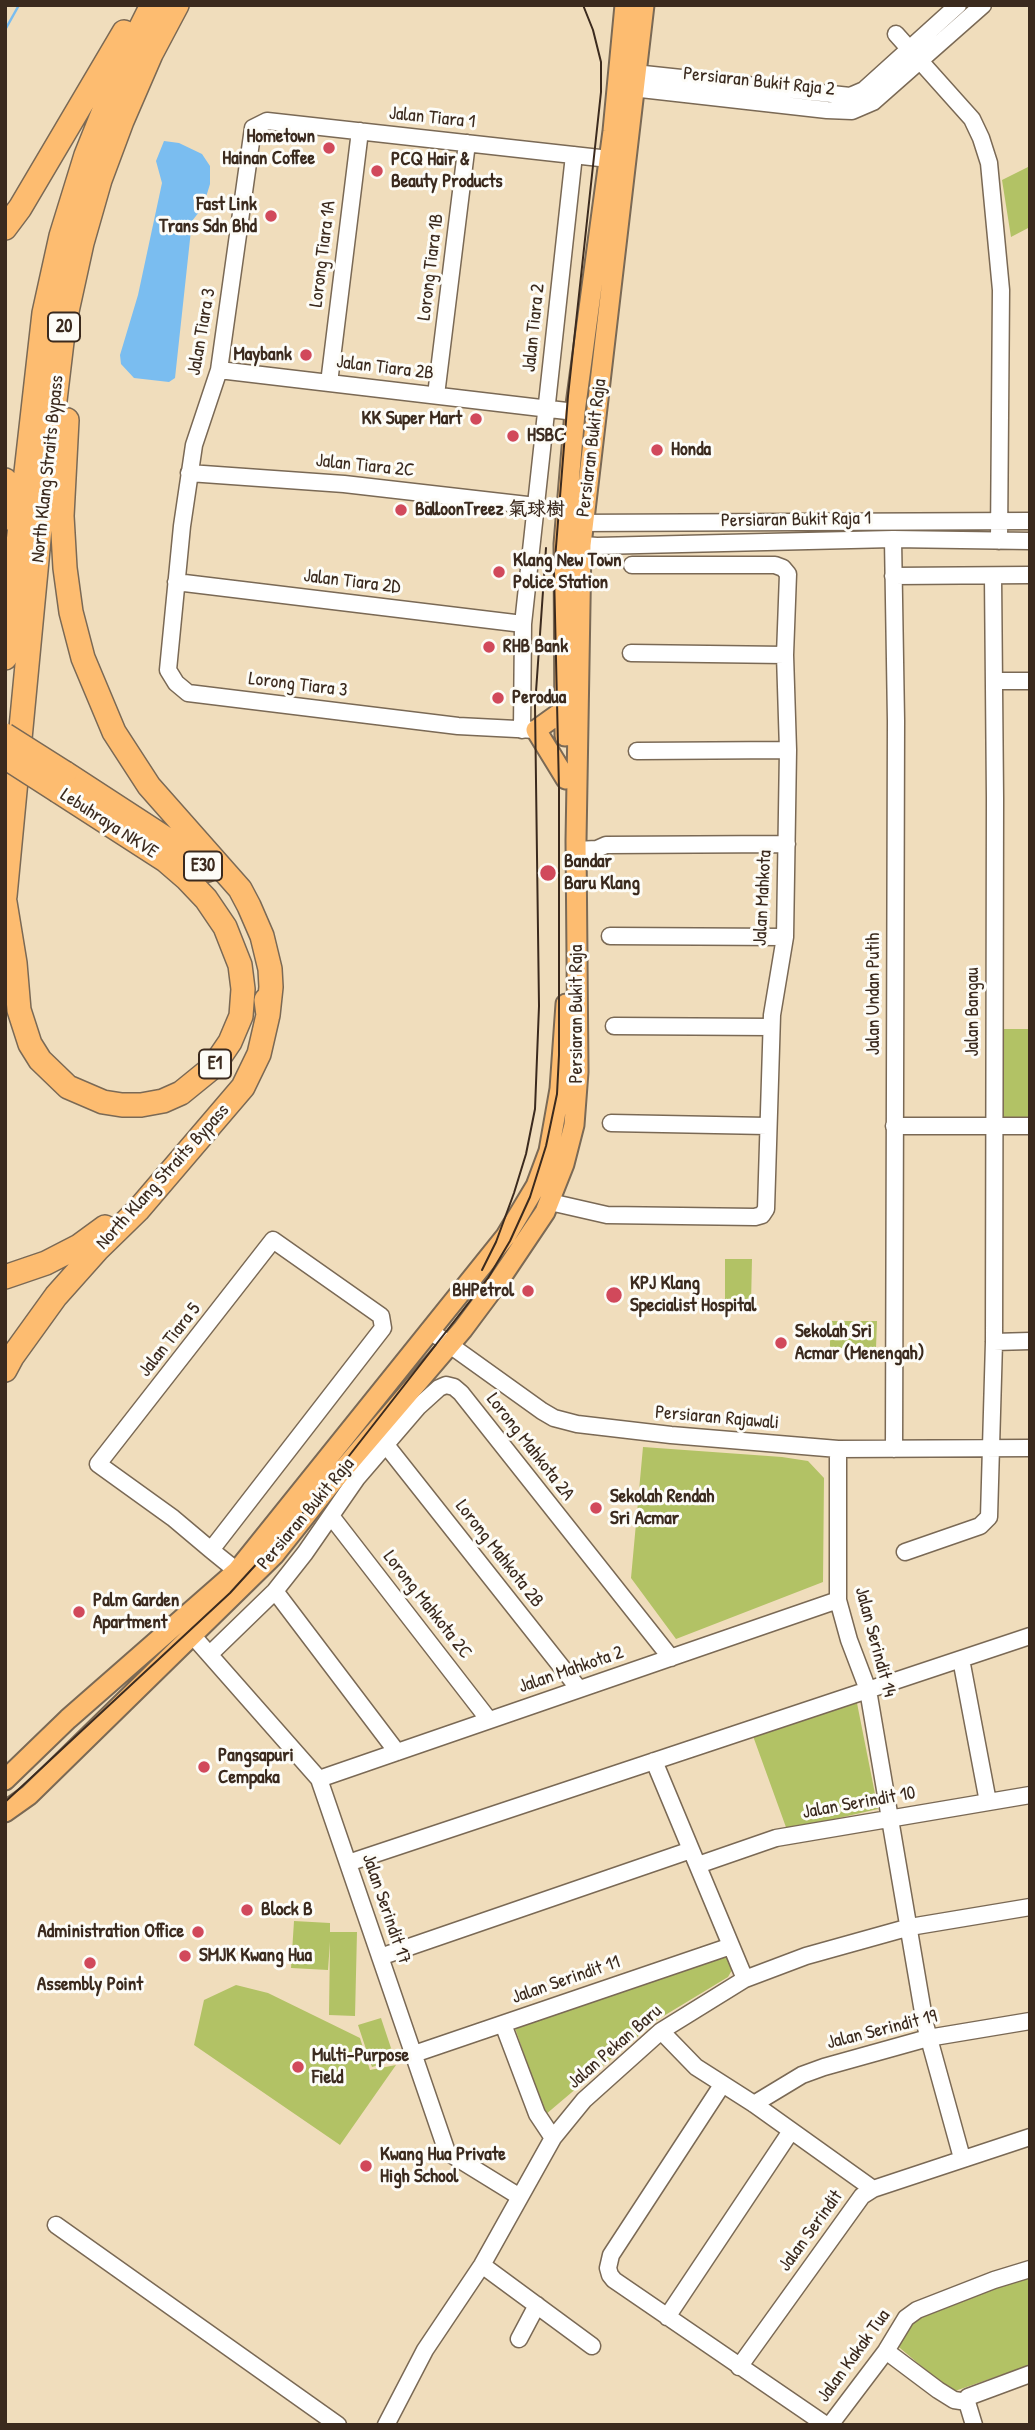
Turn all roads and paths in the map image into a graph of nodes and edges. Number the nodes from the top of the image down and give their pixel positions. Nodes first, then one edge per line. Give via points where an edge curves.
1 (139, 5) edge
2 (152, 5) edge
3 (177, 5) edge
4 (625, 5) edge
5 (644, 5) edge
6 (958, 5) edge
7 (983, 5) edge
8 (896, 34) dead end
9 (914, 56) junction
10 (627, 80) junction
11 (253, 128) joint
12 (360, 131) junction
13 (467, 143) junction
14 (574, 155) junction
15 (609, 159) junction
16 (6, 227) edge
17 (82, 243) junction
18 (219, 370) junction
19 (329, 383) junction
20 (436, 395) junction
21 (547, 408) junction
22 (575, 412) junction
23 (189, 472) junction
24 (5, 480) edge
25 (536, 506) junction
26 (1000, 521) junction
27 (1030, 521) edge
28 (575, 523) junction
29 (19, 529) junction
30 (893, 539) junction
31 (999, 541) junction
32 (1030, 541) edge
33 (573, 544) junction
34 (632, 565) dead end
35 (1030, 575) edge
36 (893, 576) junction
37 (993, 576) junction
38 (176, 582) junction
39 (523, 624) junction
40 (631, 653) dead end
41 (785, 655) junction
42 (5, 658) edge
43 (995, 681) junction
44 (1030, 681) edge
45 (564, 710) junction
46 (529, 730) junction
47 (5, 734) edge
48 (788, 750) junction
49 (637, 751) dead end
50 (5, 757) edge
51 (566, 779) junction
52 (62, 782) junction
53 (787, 844) junction
54 (576, 846) junction
55 (5, 896) edge
56 (5, 902) edge
57 (610, 936) dead end
58 (785, 937) junction
59 (268, 1015) junction
60 (614, 1027) dead end
61 (771, 1027) junction
62 (611, 1123) dead end
63 (767, 1126) junction
64 (894, 1126) junction
65 (993, 1126) junction
66 (1030, 1126) edge
67 (162, 1183) junction
68 (550, 1202) junction
69 (12, 1275) edge
70 (429, 1329) junction
71 (1030, 1341) edge
72 (994, 1342) junction
73 (450, 1345) junction
74 (5, 1370) edge
75 (386, 1445) junction
76 (1030, 1448) edge
77 (894, 1449) junction
78 (992, 1449) junction
79 (838, 1450) junction
80 (331, 1516) junction
81 (211, 1550) junction
82 (905, 1552) dead end
83 (237, 1571) junction
84 (275, 1591) junction
85 (838, 1600) junction
86 (193, 1636) junction
87 (1030, 1636) edge
88 (210, 1654) junction
89 (671, 1658) junction
90 (961, 1659) junction
91 (579, 1689) junction
92 (869, 1690) junction
93 (489, 1720) junction
94 (397, 1752) junction
95 (654, 1761) junction
96 (319, 1779) junction
97 (5, 1780) edge
98 (1030, 1795) edge
99 (988, 1802) junction
100 (5, 1812) edge
101 (891, 1819) junction
102 (694, 1857) junction
103 (348, 1863) junction
104 (1030, 1906) edge
105 (910, 1927) junction
106 (731, 1946) junction
107 (380, 1957) junction
108 (745, 1979) junction
109 (1030, 2021) edge
110 (503, 2024) junction
111 (661, 2031) junction
112 (928, 2038) junction
113 (414, 2054) junction
114 (722, 2085) junction
115 (754, 2104) junction
116 (791, 2131) junction
117 (1030, 2137) edge
118 (553, 2138) junction
119 (962, 2158) junction
120 (873, 2189) junction
121 (520, 2197) junction
122 (56, 2225) dead end
123 (482, 2265) junction
124 (1030, 2269) edge
125 (537, 2305) junction
126 (667, 2317) junction
127 (519, 2339) dead end
128 (592, 2346) dead end
129 (886, 2351) junction
130 (739, 2367) junction
131 (1030, 2374) edge
132 (967, 2402) junction
133 (338, 2425) edge
134 (386, 2425) edge
135 (828, 2425) edge
136 (974, 2425) edge

1 - 16 highway
2 - 29 highway, 20 via 86,155 61,236 44,313
3 - 17 highway, North Klang Straits Bypass / 20 via 122,121
4 - 10 main road, Persiaran Bukit Raja
5 - 10 main road, Persiaran Bukit Raja
6 - 9 street, Persiaran Bukit Raja 2
7 - 9 street, Persiaran Bukit Raja 2
8 - 9 street
9 - 10 street, Persiaran Bukit Raja 2 via 850,96
9 - 26 street via 972,119 989,163 1001,290
10 - 15 main road, Persiaran Bukit Raja
10 - 28 main road, Persiaran Bukit Raja
11 - 12 street, Jalan Tiara 1 via 267,121
11 - 18 street, Jalan Tiara 3
12 - 13 street, Jalan Tiara 1
12 - 19 street, Lorong Tiara 1A
13 - 14 street, Jalan Tiara 1
13 - 20 street, Lorong Tiara 1B
14 - 15 street, Jalan Tiara 1
14 - 21 street, Jalan Tiara 2
15 - 22 main road, Persiaran Bukit Raja
17 - 55 highway, North Klang Straits Bypass / 20 via 64,324 41,518
17 - 59 highway via 62,516 71,612 83,657 114,732 149,786 240,889 252,913 270,969
18 - 19 street, Jalan Tiara 2B
18 - 23 street, Jalan Tiara 3
19 - 20 street, Jalan Tiara 2B
20 - 21 street, Jalan Tiara 2B
21 - 22 street, Jalan Tiara 2B
21 - 25 street, Jalan Tiara 2
22 - 28 main road, Persiaran Bukit Raja
23 - 25 street, Jalan Tiara 2C
23 - 38 street, Jalan Tiara 3
24 - 29 highway
25 - 39 street, Jalan Tiara 2
26 - 27 street, Persiaran Bukit Raja 1
26 - 28 street, Persiaran Bukit Raja 1
26 - 31 street
28 - 33 main road, Persiaran Bukit Raja
29 - 42 highway
30 - 31 street, Persiaran Bukit Raja 1
30 - 33 street, Persiaran Bukit Raja 1
30 - 36 street, Jalan Undan Putih
31 - 32 street, Persiaran Bukit Raja 1
33 - 45 main road, Persiaran Bukit Raja
33 - 54 main road, Persiaran Bukit Raja
34 - 41 street, Jalan Mahkota via 782,568 788,574
35 - 37 street
36 - 37 street
36 - 64 street, Jalan Undan Putih
37 - 43 street, Jalan Bangau
38 - 39 street, Jalan Tiara 2D
38 - 46 street, Lorong Tiara 3 via 169,670 188,694
39 - 46 street, Jalan Tiara 2
40 - 41 street
41 - 48 street, Jalan Mahkota
43 - 44 street
43 - 65 street, Jalan Bangau
45 - 46 main road
45 - 51 main road, Persiaran Bukit Raja
46 - 51 main road
47 - 52 highway, North Klang Straits Bypass / E30, bridge
48 - 49 street
48 - 53 street, Jalan Mahkota
50 - 52 highway, Lebuhraya NKVE / E1, bridge
51 - 70 main road, Persiaran Bukit Raja via 566,1003 560,1089 549,1151 536,1186 506,1236
52 - 56 highway, Lebuhraya NKVE / E1 via 187,879 225,927 240,965 241,1016 213,1067 181,1093 141,1105 95,1099 68,1087 30,1044 19,1010
52 - 59 highway, North Klang Straits Bypass / E30 via 191,855 221,881 253,939
53 - 54 street via 606,845 596,840
53 - 58 street, Jalan Mahkota
54 - 68 main road, Persiaran Bukit Raja via 578,1072 565,1164
57 - 58 street
58 - 61 street, Jalan Mahkota
59 - 67 highway, North Klang Straits Bypass / E30 via 259,1054 243,1087
60 - 61 street
61 - 63 street, Jalan Mahkota
62 - 63 street
63 - 68 street, Jalan Mahkota via 766,1209 762,1215 607,1215
64 - 65 street
64 - 77 street, Jalan Undan Putih
65 - 66 street
65 - 72 street, Jalan Bangau
67 - 69 highway via 79,1246
67 - 74 highway, North Klang Straits Bypass / E30 via 56,1296
68 - 73 main road, Persiaran Bukit Raja
70 - 73 street, Persiaran Rajawali
70 - 83 main road, Persiaran Bukit Raja
71 - 72 street
72 - 78 street, Jalan Bangau
73 - 79 street, Persiaran Rajawali via 554,1418 611,1429
73 - 86 main road, Persiaran Bukit Raja via 274,1555
75 - 80 street
75 - 89 street, Lorong Mahkota 2A via 439,1388 454,1387
75 - 91 street, Lorong Mahkota 2B
76 - 78 street, Persiaran Rajawali
77 - 78 street, Persiaran Rajawali
77 - 79 street, Persiaran Rajawali
78 - 82 street, Jalan Bangau via 989,1517 980,1526
79 - 85 street, Jalan Serindit 14
80 - 84 street
80 - 93 street, Lorong Mahkota 2C
81 - 81 street, Jalan Tiara 5 via 383,1328 381,1317 273,1240 98,1464
81 - 83 street
83 - 97 main road, Persiaran Bukit Raja
84 - 88 street
84 - 94 street
85 - 89 street, Jalan Mahkota 2
85 - 92 street, Jalan Serindit 14
86 - 88 street, Jalan Serindit 17
86 - 100 main road, Persiaran Bukit Raja via 29,1795
87 - 90 street
88 - 96 street, Jalan Serindit 17
89 - 91 street, Jalan Mahkota 2
90 - 92 street
90 - 99 street
91 - 93 street, Jalan Mahkota 2
92 - 95 street
92 - 101 street, Jalan Serindit 14
93 - 94 street, Jalan Mahkota 2
94 - 96 street, Jalan Mahkota 2
95 - 102 street
95 - 103 street
96 - 103 street, Jalan Serindit 17
98 - 99 street, Jalan Serindit 10
99 - 101 street, Jalan Serindit 10
101 - 102 street, Jalan Serindit 10
101 - 105 street, Jalan Serindit 14
102 - 106 street
102 - 107 street, Jalan Serindit 10
103 - 107 street, Jalan Serindit 17
104 - 105 street, Jalan Pekan Baru
105 - 108 street, Jalan Pekan Baru via 840,1945
105 - 112 street, Jalan Serindit 14
106 - 108 street
106 - 110 street, Jalan Serindit 11
107 - 113 street, Jalan Serindit 17
108 - 111 street, Jalan Pekan Baru
109 - 112 street, Jalan Serindit 19
110 - 113 street, Jalan Serindit 11
110 - 118 street via 537,2114
111 - 114 street via 696,2067
111 - 118 street, Jalan Pekan Baru via 584,2100
112 - 115 street, Jalan Serindit 19 via 802,2074
112 - 119 street, Jalan Serindit 14
113 - 121 street, Jalan Serindit 17 via 447,2152
114 - 115 street
114 - 126 street via 608,2261 614,2280
115 - 116 street
116 - 120 street
116 - 126 street
117 - 119 street, Jalan Serindit
118 - 121 street, Jalan Pekan Baru
119 - 120 street, Jalan Serindit
120 - 130 street, Jalan Serindit via 853,2206
121 - 123 street, Jalan Pekan Baru
122 - 133 street
123 - 125 street
123 - 134 street, Jalan Pekan Baru via 425,2350
124 - 129 street, Jalan Kakak Tua via 917,2311 906,2318
125 - 127 street
125 - 128 street
126 - 130 street
129 - 132 street via 938,2390
129 - 135 street, Jalan Kakak Tua
130 - 135 street
131 - 132 street via 975,2393
132 - 136 street

